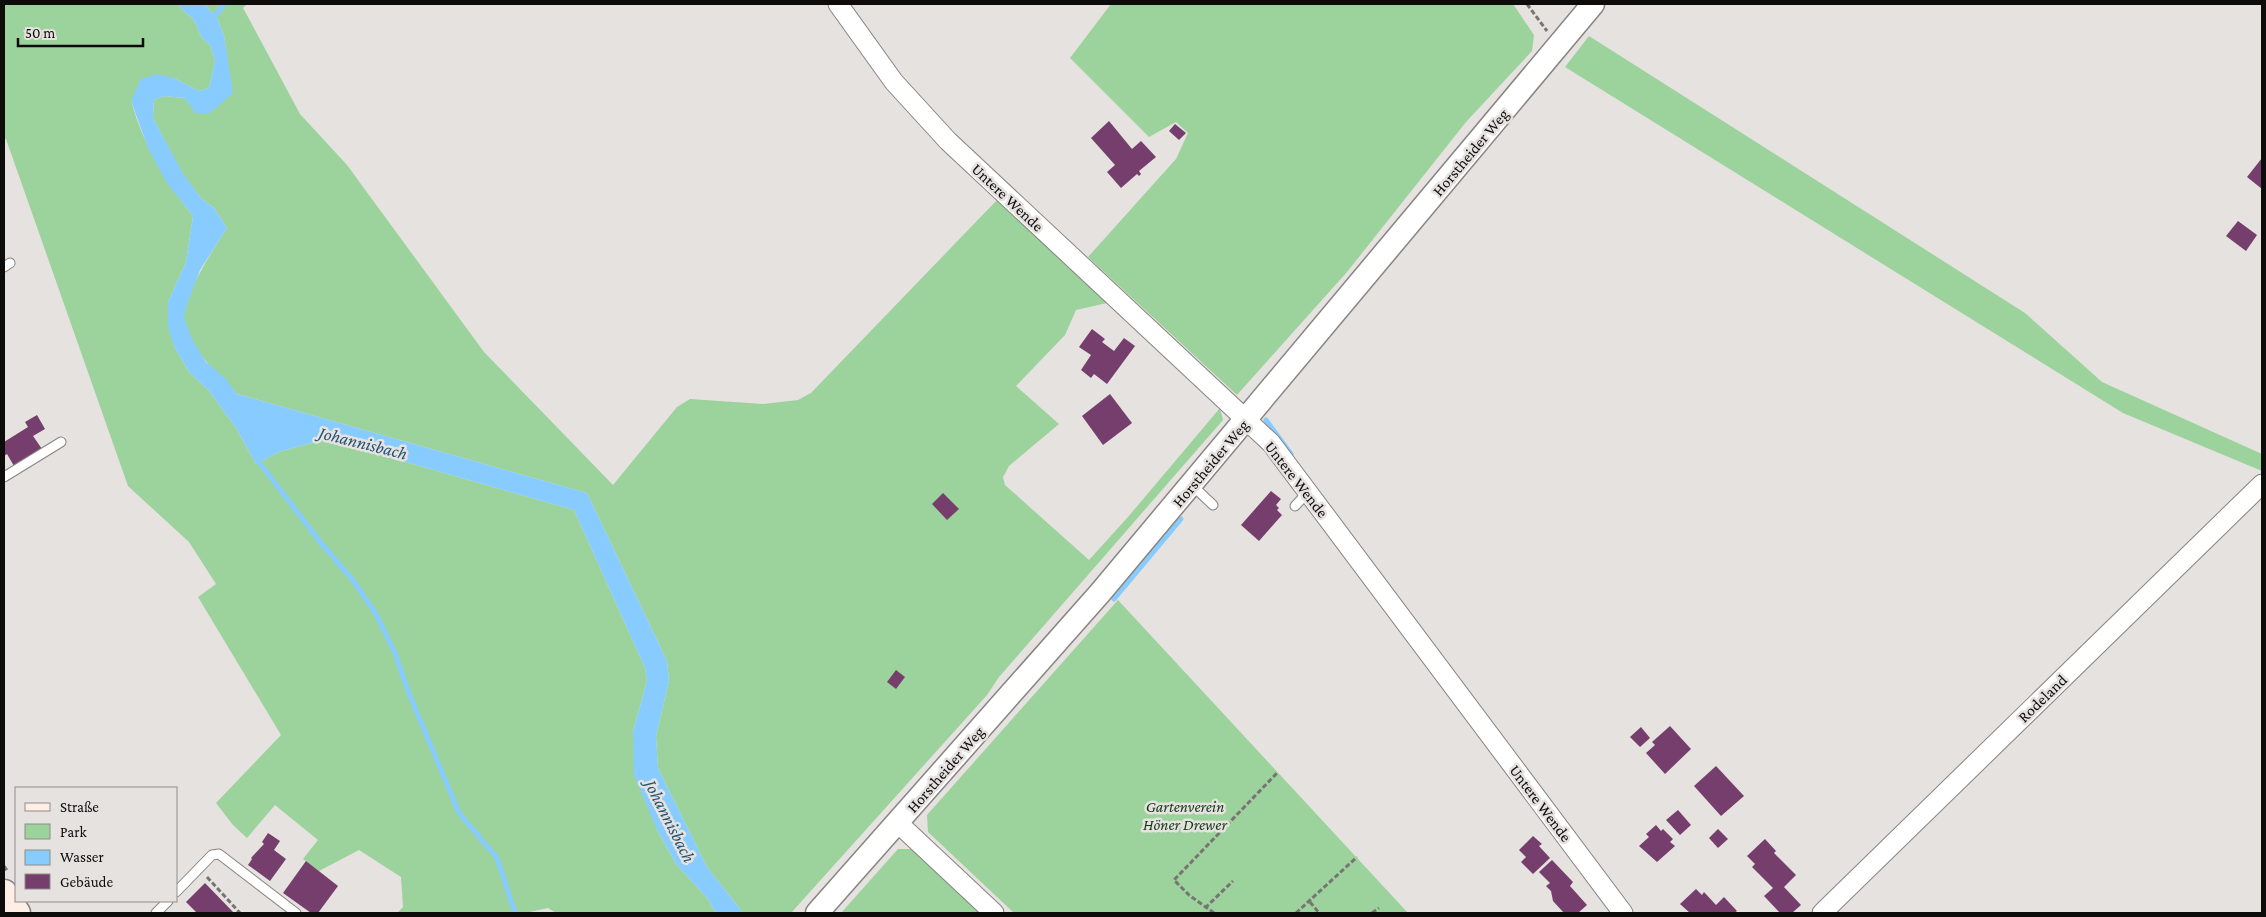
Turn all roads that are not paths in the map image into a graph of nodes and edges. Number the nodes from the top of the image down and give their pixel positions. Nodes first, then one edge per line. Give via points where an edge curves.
1 (838, 4) edge
2 (1593, 4) edge
3 (1247, 420) junction
4 (61, 442) dead end
5 (4, 477) edge
6 (2262, 484) edge
7 (1191, 485) junction
8 (1308, 492) junction
9 (1213, 505) dead end
10 (1295, 506) dead end
11 (898, 823) junction
12 (178, 890) edge
13 (4, 893) edge
14 (167, 902) edge
15 (17, 913) edge
16 (156, 913) edge
17 (296, 913) edge
18 (817, 913) edge
19 (994, 913) edge
20 (1623, 913) edge
21 (1822, 913) edge

1 - 3 street, Untere Wende via 894,82 937,130
2 - 3 street, Horstheider Weg
3 - 7 street, Horstheider Weg
3 - 8 street, Untere Wende via 1271,443
4 - 5 lane
6 - 21 street, Rodeland
7 - 9 lane
7 - 11 street, Horstheider Weg
8 - 10 lane
8 - 20 street, Untere Wende
11 - 18 street, Horstheider Weg
11 - 19 street
12 - 17 lane via 212,855 219,854
13 - 15 main road
14 - 16 lane

